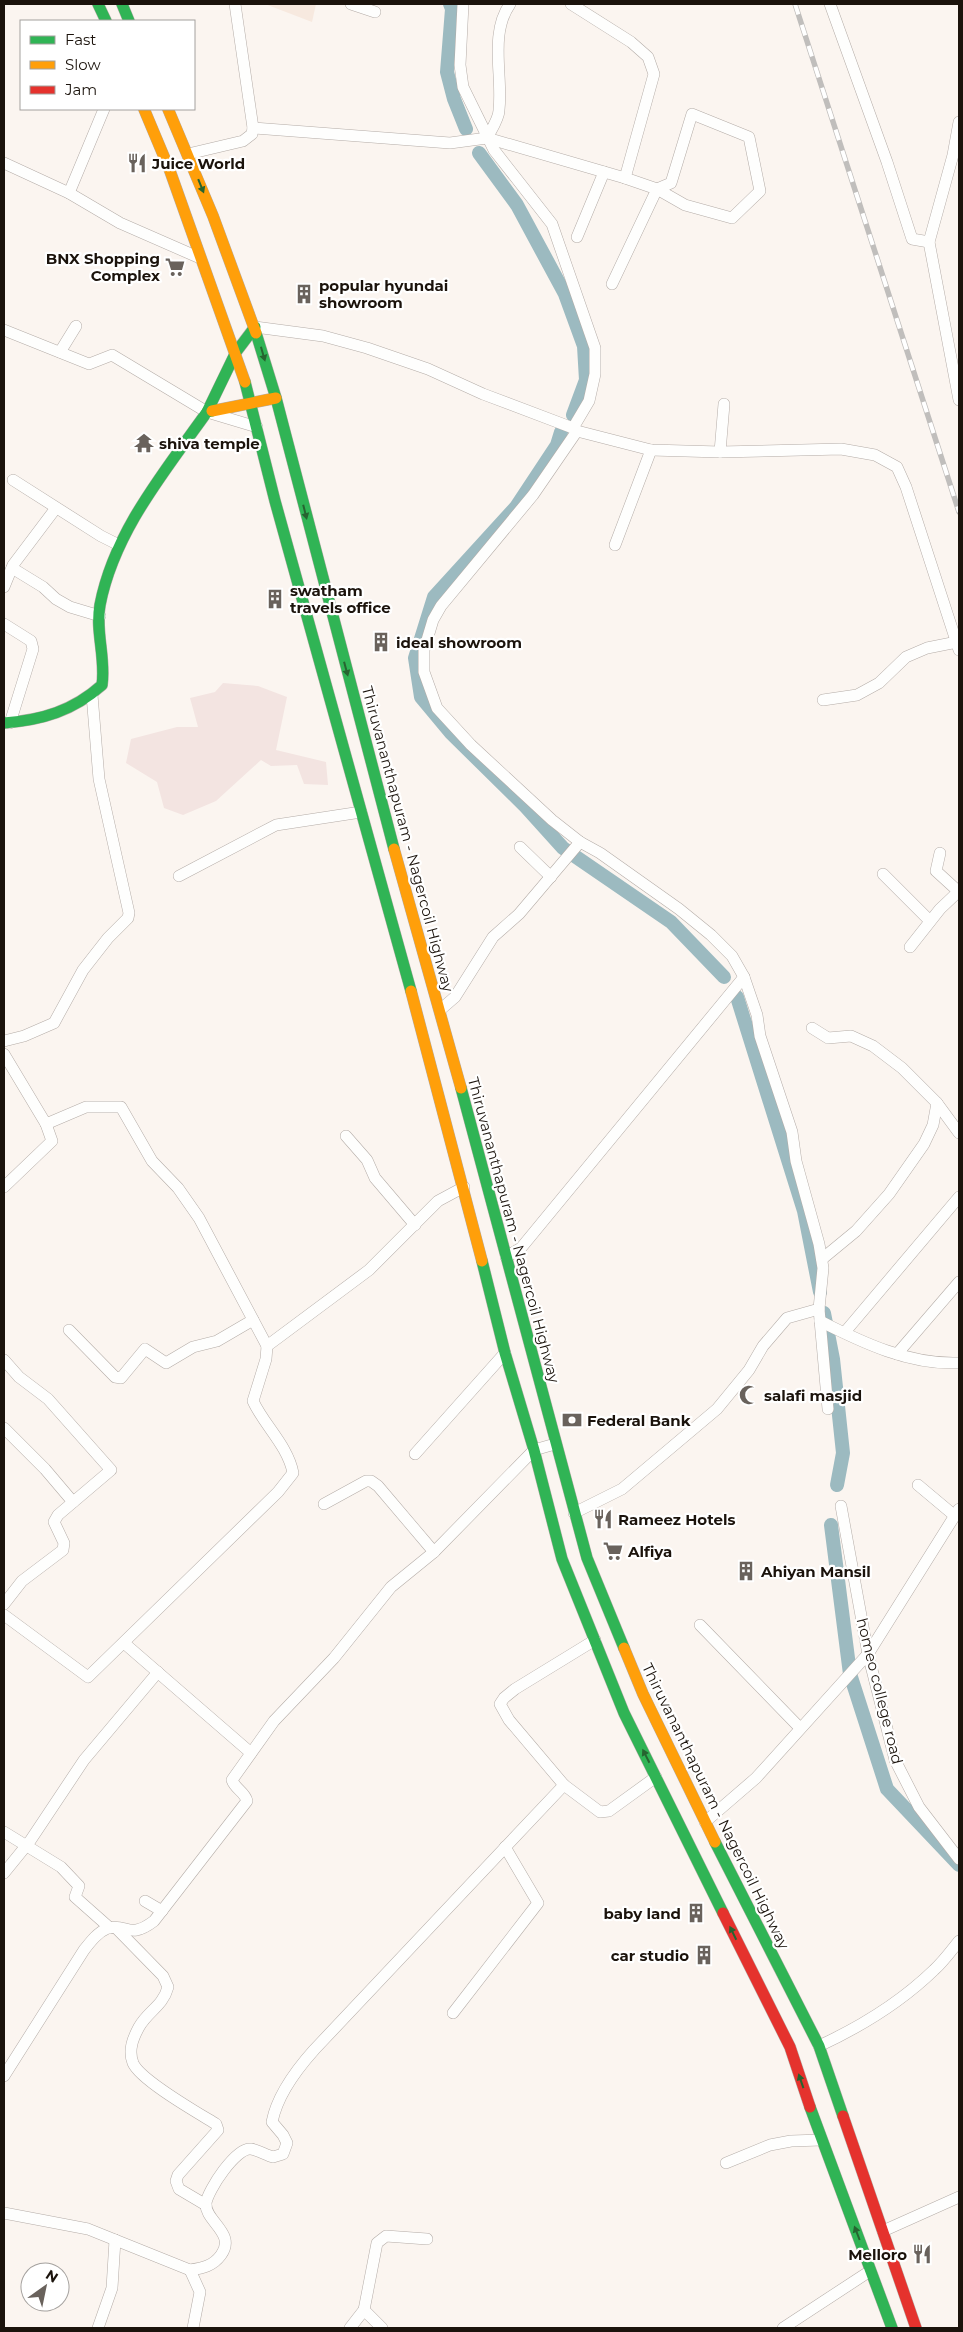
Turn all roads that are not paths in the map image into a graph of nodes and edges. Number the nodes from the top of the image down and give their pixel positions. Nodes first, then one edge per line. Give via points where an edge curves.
1 (98, 4) edge
2 (122, 4) edge
3 (235, 4) edge
4 (351, 4) edge
5 (463, 4) edge
6 (510, 4) edge
7 (571, 4) edge
8 (830, 4) edge
9 (375, 12) dead end
10 (106, 20) edge
11 (129, 20) edge
12 (104, 110) edge
13 (144, 110) edge
14 (168, 110) edge
15 (959, 122) edge
16 (253, 128) junction
17 (487, 138) junction
18 (188, 154) junction
19 (4, 163) edge
20 (604, 172) junction
21 (625, 178) junction
22 (657, 189) junction
23 (70, 194) junction
24 (576, 237) dead end
25 (929, 242) junction
26 (200, 258) junction
27 (612, 284) dead end
28 (76, 326) dead end
29 (256, 327) junction
30 (4, 330) edge
31 (60, 352) junction
32 (236, 352) junction
33 (276, 398) junction
34 (959, 400) edge
35 (251, 402) junction
36 (724, 404) dead end
37 (207, 412) junction
38 (257, 427) junction
39 (575, 430) junction
40 (651, 450) junction
41 (720, 452) junction
42 (13, 480) dead end
43 (56, 508) junction
44 (119, 545) junction
45 (615, 545) dead end
46 (12, 568) junction
47 (4, 587) edge
48 (100, 616) junction
49 (4, 624) edge
50 (958, 646) edge
51 (92, 695) junction
52 (823, 700) dead end
53 (7, 723) edge
54 (361, 812) junction
55 (579, 843) junction
56 (520, 847) dead end
57 (940, 853) dead end
58 (882, 874) dead end
59 (179, 876) dead end
60 (551, 877) junction
61 (959, 891) edge
62 (930, 922) junction
63 (910, 947) dead end
64 (744, 977) junction
65 (440, 1010) junction
66 (812, 1028) dead end
67 (4, 1041) edge
68 (4, 1054) edge
69 (938, 1103) junction
70 (46, 1124) junction
71 (959, 1133) edge
72 (346, 1136) dead end
73 (464, 1186) junction
74 (4, 1187) edge
75 (959, 1197) edge
76 (415, 1225) junction
77 (506, 1257) junction
78 (823, 1264) junction
79 (959, 1282) edge
80 (820, 1315) junction
81 (253, 1320) junction
82 (69, 1330) dead end
83 (844, 1332) junction
84 (267, 1346) junction
85 (505, 1353) junction
86 (897, 1354) junction
87 (4, 1360) edge
88 (959, 1363) edge
89 (828, 1409) dead end
90 (4, 1428) edge
91 (555, 1444) junction
92 (534, 1450) junction
93 (416, 1454) dead end
94 (918, 1485) dead end
95 (73, 1502) junction
96 (324, 1504) dead end
97 (841, 1506) dead end
98 (574, 1513) junction
99 (957, 1513) edge
100 (434, 1552) junction
101 (4, 1604) edge
102 (4, 1615) edge
103 (700, 1625) dead end
104 (595, 1640) junction
105 (124, 1643) junction
106 (868, 1654) junction
107 (158, 1672) junction
108 (800, 1728) junction
109 (251, 1753) junction
110 (656, 1776) junction
111 (564, 1785) junction
112 (704, 1822) junction
113 (4, 1832) edge
114 (27, 1845) junction
115 (505, 1847) junction
116 (959, 1859) edge
117 (4, 1873) edge
118 (145, 1901) dead end
119 (162, 1911) junction
120 (114, 1928) junction
121 (959, 1941) edge
122 (453, 2013) dead end
123 (819, 2046) junction
124 (4, 2076) edge
125 (821, 2140) junction
126 (726, 2163) dead end
127 (959, 2197) edge
128 (206, 2204) junction
129 (4, 2213) edge
130 (883, 2231) junction
131 (427, 2239) dead end
132 (115, 2240) junction
133 (190, 2270) junction
134 (870, 2271) junction
135 (364, 2310) junction
136 (98, 2328) edge
137 (193, 2328) edge
138 (350, 2328) edge
139 (382, 2328) edge
140 (783, 2328) edge
141 (892, 2328) edge
142 (916, 2328) edge

1 - 10 main road
2 - 11 main road
3 - 16 street
4 - 9 street
5 - 17 street via 460,65 463,87
6 - 17 street via 505,10 498,54 500,112
7 - 21 street via 631,42 648,57 654,74
8 - 25 street via 912,239
12 - 23 street
13 - 26 main road
14 - 18 main road, Thiruvananthapuram - Nagercoil Highway
15 - 25 street
16 - 17 street via 450,143
16 - 18 street via 252,134 243,141
17 - 20 street
17 - 39 street via 552,224 595,348 595,374
18 -> 29 main road, Thiruvananthapuram - Nagercoil Highway
19 - 23 street
20 - 21 street
20 - 24 street
21 - 22 street
22 - 22 street via 671,183 692,114 749,137 760,191 732,218 684,205
22 - 27 street
23 - 26 street via 120,223
25 - 34 street
26 - 32 main road
28 - 31 street
29 - 32 main road
29 -> 33 main road, Thiruvananthapuram - Nagercoil Highway
29 - 39 street via 323,336 367,348 428,369
30 - 31 street
31 - 37 street via 90,364 112,355
32 - 35 main road
32 - 37 main road
33 - 35 main road
33 -> 65 main road, Thiruvananthapuram - Nagercoil Highway via 399,870
35 - 37 main road
35 - 38 main road
36 - 41 street
37 - 38 street
37 - 44 main road
38 - 54 main road
39 - 40 street
39 - 55 street via 533,495 441,606 427,639 424,672 438,708 451,725
40 - 41 street
40 - 45 street
41 - 50 street via 842,449 875,455 897,467
42 - 43 street
43 - 44 street
43 - 46 street
44 - 48 main road via 100,606
46 - 47 street
46 - 48 street via 70,607
48 - 51 main road via 103,680
49 - 53 street via 31,642 33,649
50 - 52 street via 927,648 906,657 878,683 857,694
51 - 53 main road via 54,716
51 - 67 street via 99,779 130,913 83,970 54,1024
54 - 59 street via 276,825
54 - 73 main road
55 - 60 street
55 - 64 street via 600,853 711,935 732,956
56 - 60 street
57 - 61 street via 936,871
58 - 62 street
60 - 65 street via 519,914 493,937 455,997
61 - 62 street
62 - 63 street
64 - 77 street via 521,1248
64 - 78 street via 757,1015 767,1061 792,1132 796,1162
65 - 77 main road, Thiruvananthapuram - Nagercoil Highway
66 - 69 street via 828,1038 851,1036 872,1046 902,1068
68 - 70 street
69 - 71 street
69 - 78 street via 924,1144 889,1194
70 - 74 street via 52,1141
70 - 81 street via 86,1108 121,1107 152,1161 178,1188 199,1218
72 - 76 street via 367,1160 375,1178
73 - 76 street via 438,1201
73 - 85 main road
75 - 83 street
76 - 84 street via 369,1270
77 - 91 main road, Thiruvananthapuram - Nagercoil Highway
78 - 80 street
79 - 86 street
80 - 83 street
80 - 89 street
80 - 98 street via 788,1318 716,1409 622,1489
81 - 82 street via 217,1341 193,1347 166,1363 145,1349 121,1378 116,1377
81 - 84 street
83 - 86 street
84 - 105 street via 253,1400 291,1463 293,1473 278,1492
85 - 92 main road
85 - 93 street
86 - 88 street via 938,1364
87 - 95 street via 19,1378 48,1399 111,1470
90 - 95 street
91 - 92 street
91 - 98 main road, Thiruvananthapuram - Nagercoil Highway
92 - 100 street
92 - 104 main road via 562,1559
94 - 99 street
95 - 101 street via 54,1522 64,1543 63,1550 22,1581
96 - 100 street via 371,1481
97 - 106 street, homeo college road
98 - 112 main road, Thiruvananthapuram - Nagercoil Highway via 587,1558 643,1694
99 - 106 street
100 - 109 street via 391,1587 334,1658 274,1721
102 - 105 street via 88,1677
103 - 108 street
110 -> 104 main road via 624,1713
104 - 111 street via 515,1689 500,1704 509,1720
105 - 107 street
106 - 108 street
106 - 116 street, homeo college road via 894,1760 919,1807
107 - 109 street
107 - 114 street via 84,1760
108 - 112 street via 756,1778
109 - 119 street via 232,1780 247,1801
110 - 111 street via 609,1811 600,1812
125 -> 110 main road via 790,2047
111 - 115 street
112 - 123 main road, Thiruvananthapuram - Nagercoil Highway
113 - 114 street
114 - 117 street
114 - 120 street via 61,1867 78,1886 75,1897
115 - 122 street via 538,1903
115 - 128 street via 307,2058 273,2114 272,2122 287,2143 283,2154 273,2158 251,2149 243,2150 211,2190
118 - 119 street
119 - 120 street via 144,1928 134,1931
120 - 124 street via 97,1934 84,1950
120 - 128 street via 163,1976 168,1987 165,1999 143,2020 134,2037 130,2052 137,2071 216,2124 218,2130 176,2181 179,2189
121 - 123 street via 935,1970 902,1998 854,2030
123 - 130 main road, Thiruvananthapuram - Nagercoil Highway
125 - 126 street via 770,2145
134 -> 125 main road
127 - 130 street
128 - 133 street via 208,2213 225,2239 224,2249 208,2267
129 - 132 street via 88,2229
130 - 142 main road, Thiruvananthapuram - Nagercoil Highway
131 - 135 street via 386,2236 377,2243
132 - 133 street
132 - 136 street via 112,2288
133 - 137 street via 200,2292
134 - 140 street
134 - 141 main road
135 - 138 street
135 - 139 street

